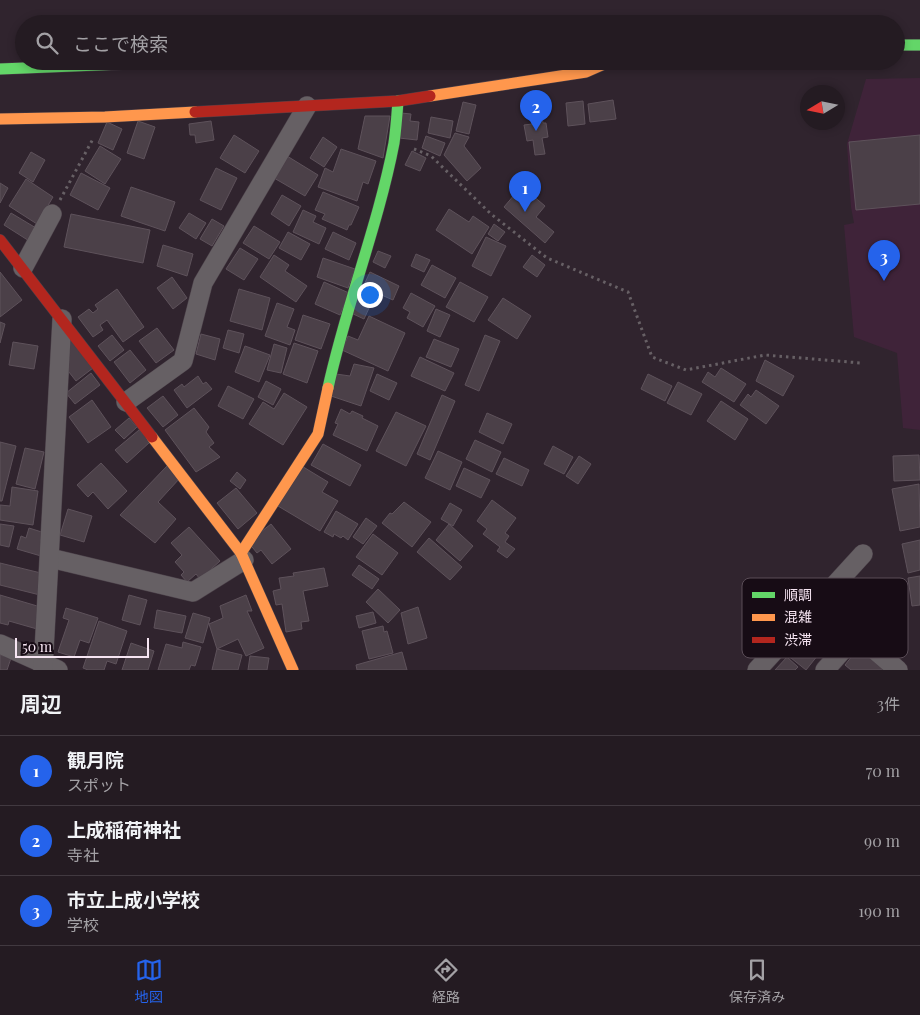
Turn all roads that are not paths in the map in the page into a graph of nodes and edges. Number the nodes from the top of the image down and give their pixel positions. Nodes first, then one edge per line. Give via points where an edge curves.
1 (920, 45) edge
2 (905, 46) edge
3 (15, 68) edge
4 (0, 69) edge
5 (591, 70) edge
6 (398, 101) junction
7 (307, 106) junction
8 (0, 119) edge
9 (52, 214) road end
10 (0, 240) edge
11 (23, 268) junction
12 (62, 319) junction
13 (126, 402) junction
14 (863, 554) dead end
15 (242, 556) junction
16 (50, 558) junction
17 (842, 578) edge
18 (0, 644) edge
19 (768, 658) edge
20 (836, 658) edge
21 (884, 658) edge
22 (48, 668) edge
23 (292, 670) edge
24 (757, 670) edge
25 (825, 670) edge
26 (898, 670) edge

1 - 2 main road
3 - 4 main road
5 - 6 main road
6 - 7 main road
6 - 15 main road via 394,142 370,240 336,350 318,434
7 - 8 main road via 105,118
7 - 13 street via 203,283 183,361
9 - 11 street
10 - 11 main road
11 - 12 main road
12 - 13 main road
12 - 16 street
13 - 15 main road
14 - 17 street
15 - 16 street via 192,592
15 - 23 main road
16 - 22 street
18 - 22 street
19 - 24 street
20 - 25 street
21 - 26 street

